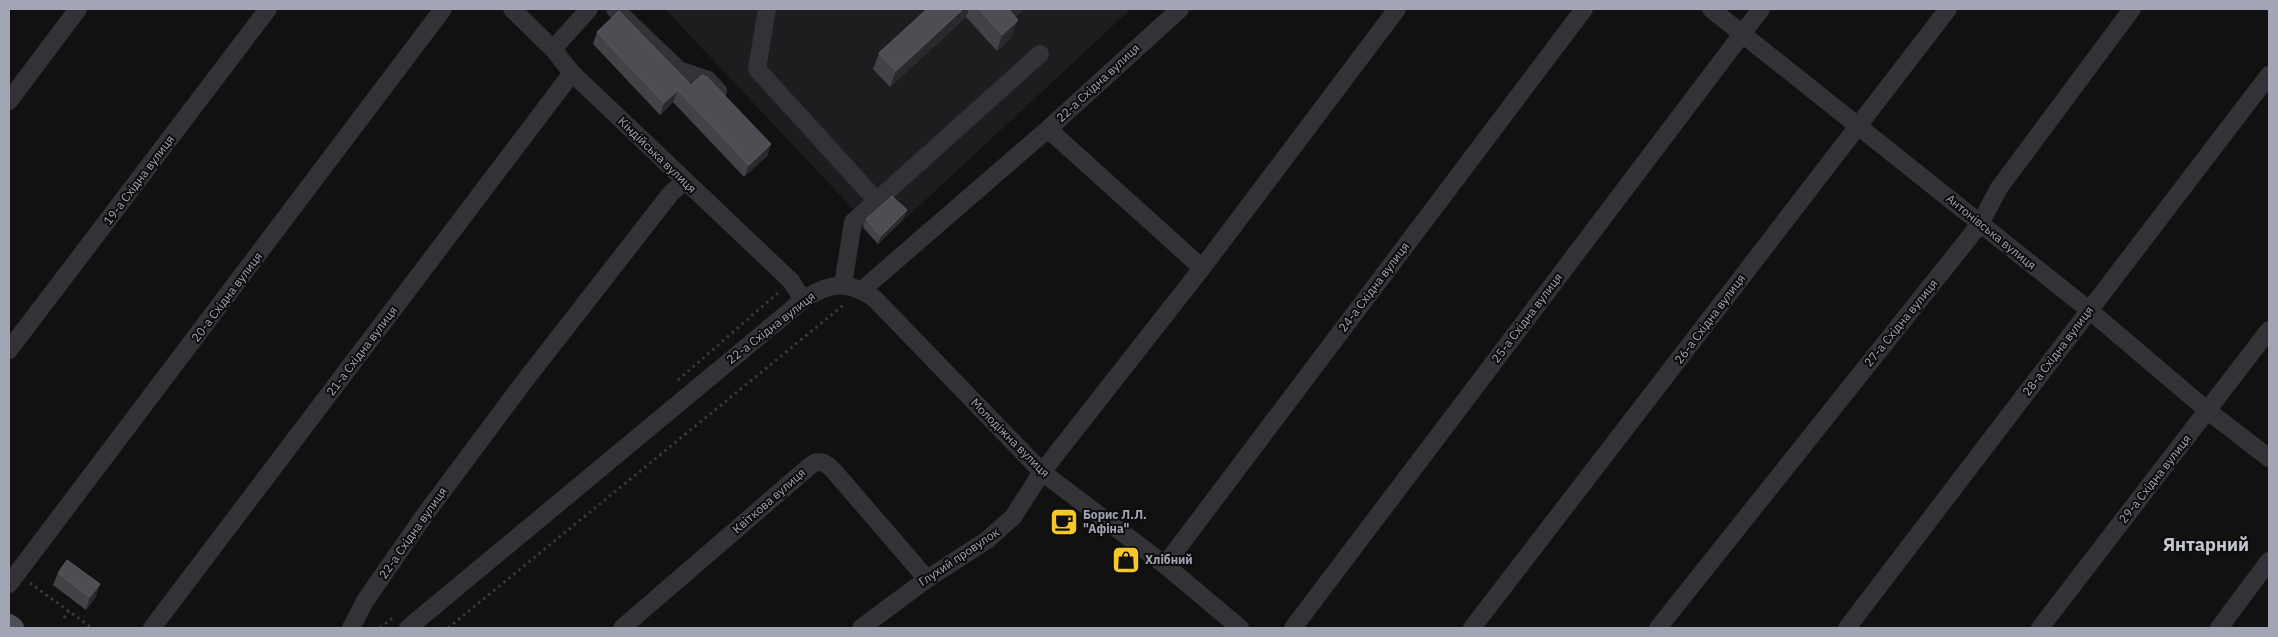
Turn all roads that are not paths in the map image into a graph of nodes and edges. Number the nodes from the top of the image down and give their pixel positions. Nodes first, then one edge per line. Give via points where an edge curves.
1 (78, 9) edge
2 (268, 9) edge
3 (443, 9) edge
4 (512, 9) edge
5 (589, 9) edge
6 (615, 9) edge
7 (767, 9) edge
8 (1180, 9) edge
9 (1397, 9) edge
10 (1584, 9) edge
11 (1712, 9) edge
12 (1761, 9) edge
13 (1948, 9) edge
14 (2132, 9) edge
15 (1742, 33) junction
16 (553, 49) junction
17 (1040, 54) dead end
18 (572, 73) junction
19 (2269, 75) edge
20 (727, 100) edge
21 (9, 101) edge
22 (1858, 126) junction
23 (1048, 129) junction
24 (684, 182) junction
25 (877, 201) junction
26 (1980, 224) junction
27 (1202, 268) junction
28 (843, 285) junction
29 (862, 290) junction
30 (803, 300) junction
31 (2089, 310) junction
32 (2269, 330) edge
33 (9, 350) edge
34 (2208, 411) junction
35 (2269, 458) edge
36 (1042, 472) junction
37 (2269, 560) edge
38 (1165, 566) junction
39 (13, 578) edge
40 (927, 579) junction
41 (9, 625) edge
42 (13, 628) edge
43 (152, 628) edge
44 (351, 628) edge
45 (408, 628) edge
46 (622, 628) edge
47 (862, 628) edge
48 (1240, 628) edge
49 (1293, 628) edge
50 (1472, 628) edge
51 (1658, 628) edge
52 (1847, 628) edge
53 (2040, 628) edge
54 (2219, 628) edge

1 - 21 street
2 - 33 street, 19-а Східна вулиця
3 - 39 street, 20-а Східна вулиця
4 - 16 street, Кіндійська вулиця
5 - 16 street
6 - 20 street via 679,70 708,80
7 - 25 street via 757,68
8 - 23 street, 22-а Східна вулиця
9 - 27 street, Глухий провулок
10 - 38 street, 24-а Східна вулиця
11 - 15 street, Антонівська вулиця
12 - 15 street, 25-а Східна вулиця
13 - 22 street, 26-а Східна вулиця
14 - 26 street, 27-а Східна вулиця via 1999,188
15 - 22 street, Антонівська вулиця
15 - 49 street, 25-а Східна вулиця
16 - 18 street, Кіндійська вулиця
17 - 25 street
18 - 24 street, Кіндійська вулиця
18 - 43 street, 21-а Східна вулиця
19 - 31 street, 28-а Східна вулиця
22 - 26 street, Антонівська вулиця
22 - 50 street, 26-а Східна вулиця
23 - 27 street
23 - 29 street, 22-а Східна вулиця
24 - 30 street, Кіндійська вулиця via 791,281
24 - 44 street, 22-а Східна вулиця via 671,193 522,383 424,516 365,601
25 - 28 street via 853,222
26 - 31 street, Антонівська вулиця
26 - 51 street, 27-а Східна вулиця
27 - 36 street, Глухий провулок
28 - 29 street, 22-а Східна вулиця
28 - 30 street, 22-а Східна вулиця via 823,289
29 - 36 street, Молодіжна вулиця via 875,299
30 - 45 street, 22-а Східна вулиця
31 - 34 street, Антонівська вулиця
31 - 52 street, 28-а Східна вулиця
32 - 34 street, 29-а Східна вулиця
34 - 35 street, Антонівська вулиця
34 - 53 street, 29-а Східна вулиця
36 - 38 street, Молодіжна вулиця
36 - 40 street, Глухий провулок via 1013,517 1002,528
37 - 54 street
38 - 48 street, Молодіжна вулиця
40 - 46 street, Квіткова вулиця via 833,470 818,462
40 - 47 street, Глухий провулок
41 - 42 main road

